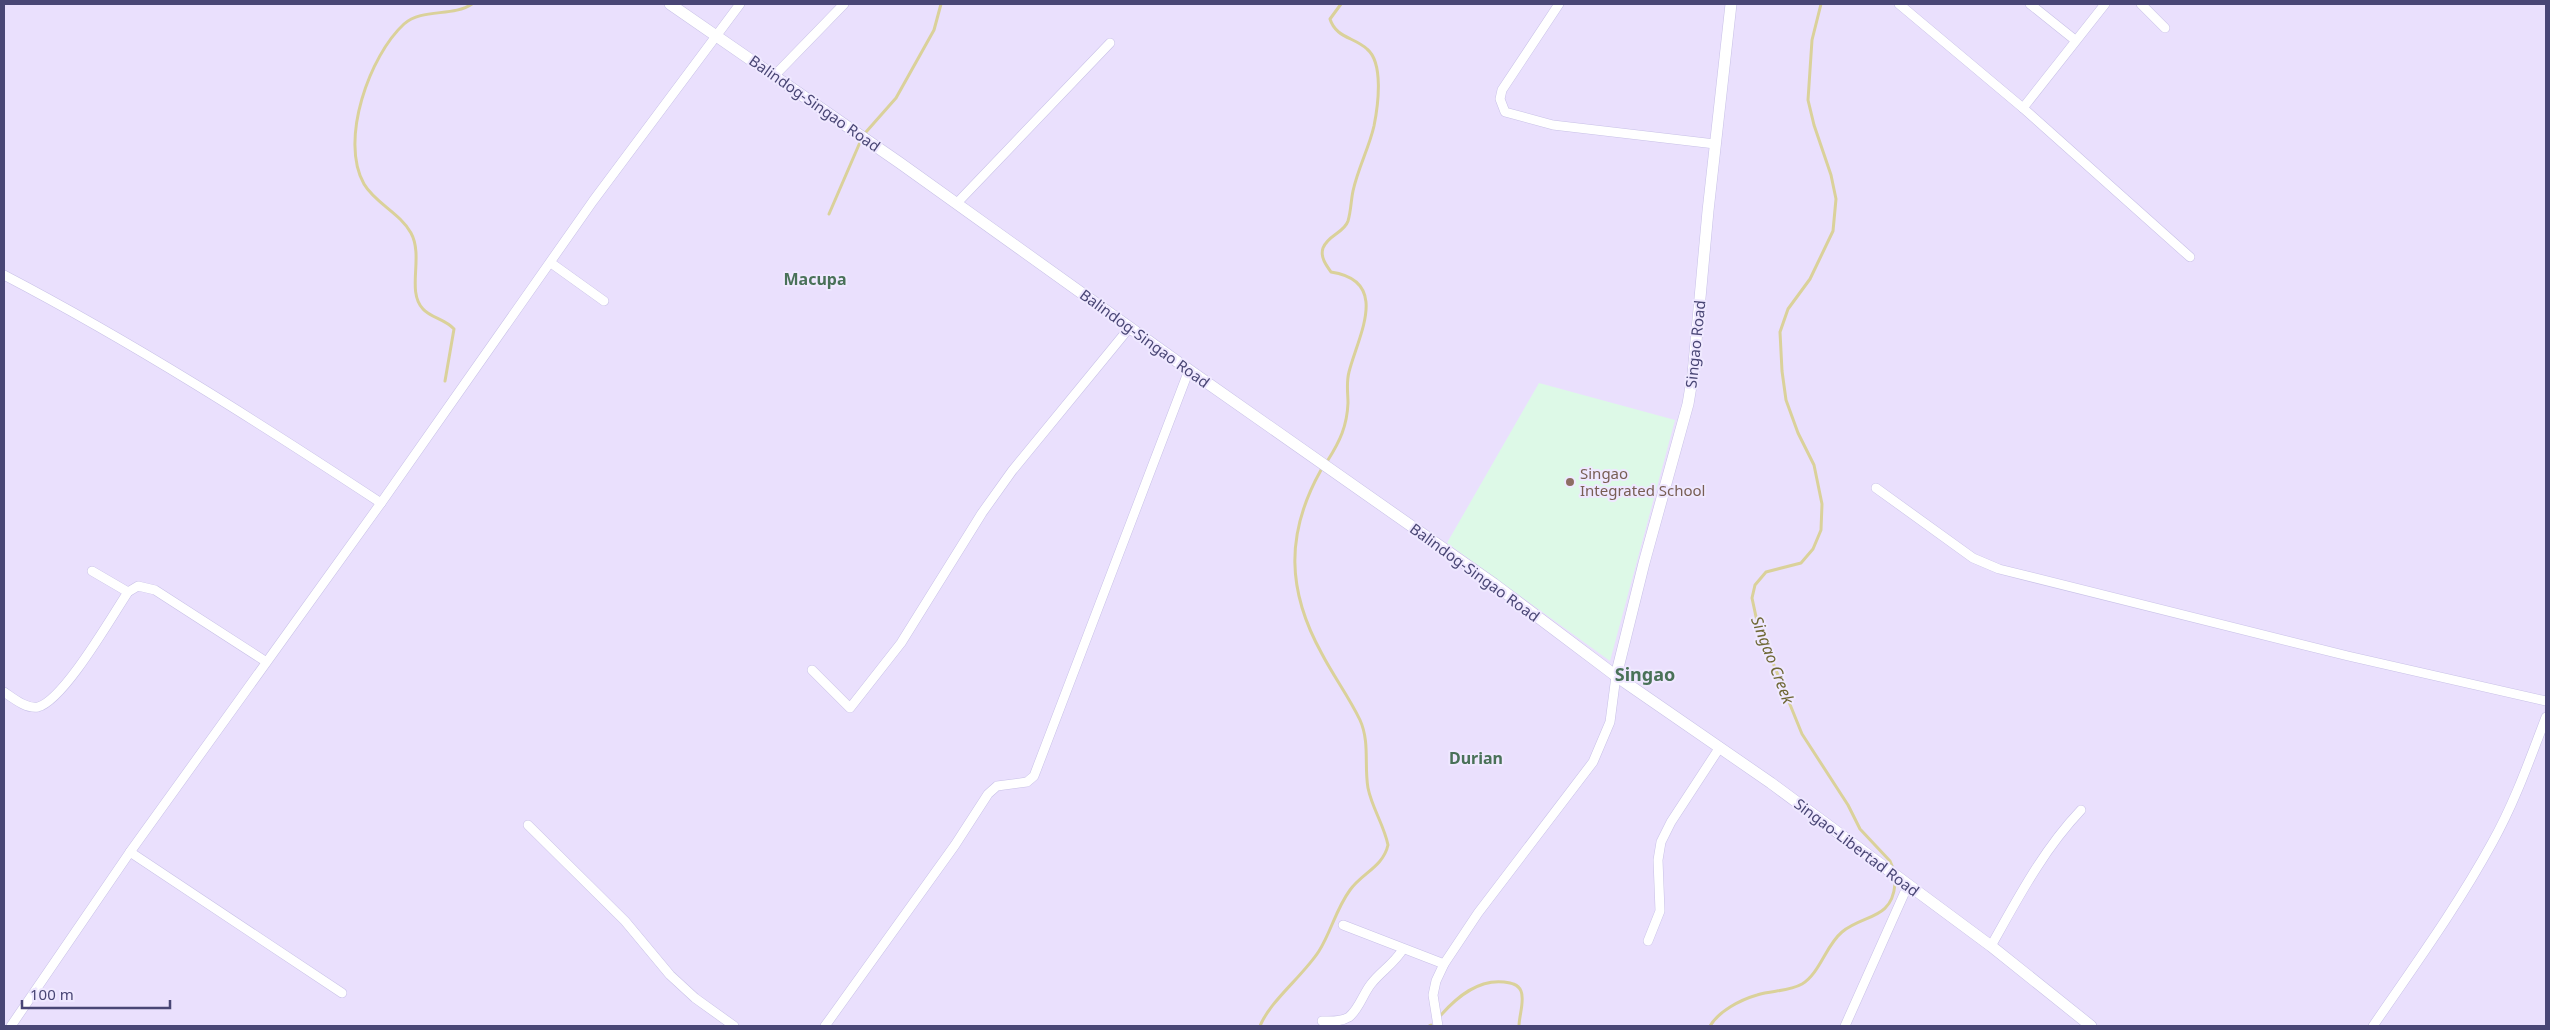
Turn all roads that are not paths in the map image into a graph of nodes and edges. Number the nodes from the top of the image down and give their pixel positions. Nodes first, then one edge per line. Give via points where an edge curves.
1 (670, 4) edge
2 (740, 4) edge
3 (844, 4) edge
4 (1559, 4) edge
5 (1732, 4) edge
6 (1899, 4) edge
7 (2030, 4) edge
8 (2105, 4) edge
9 (2141, 4) edge
10 (2165, 28) dead end
11 (716, 34) junction
12 (2075, 40) junction
13 (1110, 43) dead end
14 (774, 75) junction
15 (2024, 108) junction
16 (1715, 144) junction
17 (957, 203) junction
18 (2190, 257) dead end
19 (551, 263) junction
20 (4, 275) edge
21 (604, 301) dead end
22 (1130, 328) junction
23 (1189, 370) junction
24 (1876, 488) dead end
25 (381, 503) junction
26 (92, 572) dead end
27 (128, 592) junction
28 (265, 662) junction
29 (812, 670) dead end
30 (1616, 676) junction
31 (4, 692) edge
32 (2546, 702) edge
33 (2546, 717) edge
34 (1720, 747) junction
35 (2081, 810) dead end
36 (528, 825) dead end
37 (130, 852) junction
38 (1908, 885) junction
39 (1343, 925) dead end
40 (1648, 941) dead end
41 (1991, 946) junction
42 (1403, 949) junction
43 (1444, 964) junction
44 (342, 993) dead end
45 (1322, 1021) dead end
46 (10, 1026) edge
47 (734, 1026) edge
48 (825, 1026) edge
49 (1438, 1026) edge
50 (1845, 1026) edge
51 (2091, 1026) edge
52 (2374, 1026) edge

1 - 11 street, Balindog-Singao Road
2 - 11 street
3 - 14 street
4 - 16 street via 1502,90 1500,99 1505,112 1553,125
5 - 16 street, Singao Road
6 - 15 street
7 - 12 street
8 - 12 street
9 - 10 street
11 - 14 street, Balindog-Singao Road
11 - 19 street
12 - 15 street
13 - 17 street
14 - 17 street, Balindog-Singao Road
15 - 18 street
16 - 30 street, Singao Road via 1694,374
17 - 22 street, Balindog-Singao Road
19 - 21 street
19 - 25 street
20 - 25 street via 222,399
22 - 23 street, Balindog-Singao Road
22 - 29 street via 1012,471 982,513 901,644 850,708
23 - 30 street, Balindog-Singao Road via 1479,573
23 - 48 street via 1034,776 1026,782 997,786 988,794 960,839
24 - 32 street via 1973,558 1999,569
25 - 28 street
26 - 27 street
27 - 28 street via 138,586 155,590
27 - 31 street via 77,669 53,698 36,707 27,706
28 - 37 street
30 - 34 street, Singao-Libertad Road
30 - 43 street via 1610,722 1594,762 1478,913
33 - 52 street via 2521,783 2493,842 2466,889
34 - 38 street, Singao-Libertad Road
34 - 40 street via 1670,822 1661,842 1658,860 1660,910
35 - 41 street via 2045,853
36 - 47 street via 618,914 670,975
37 - 44 street
37 - 46 street
38 - 41 street, Singao-Libertad Road
38 - 50 street
39 - 42 street
41 - 51 street, Singao-Libertad Road
42 - 43 street
42 - 45 street via 1398,958 1370,984 1354,1012 1347,1018
43 - 49 street via 1433,995

